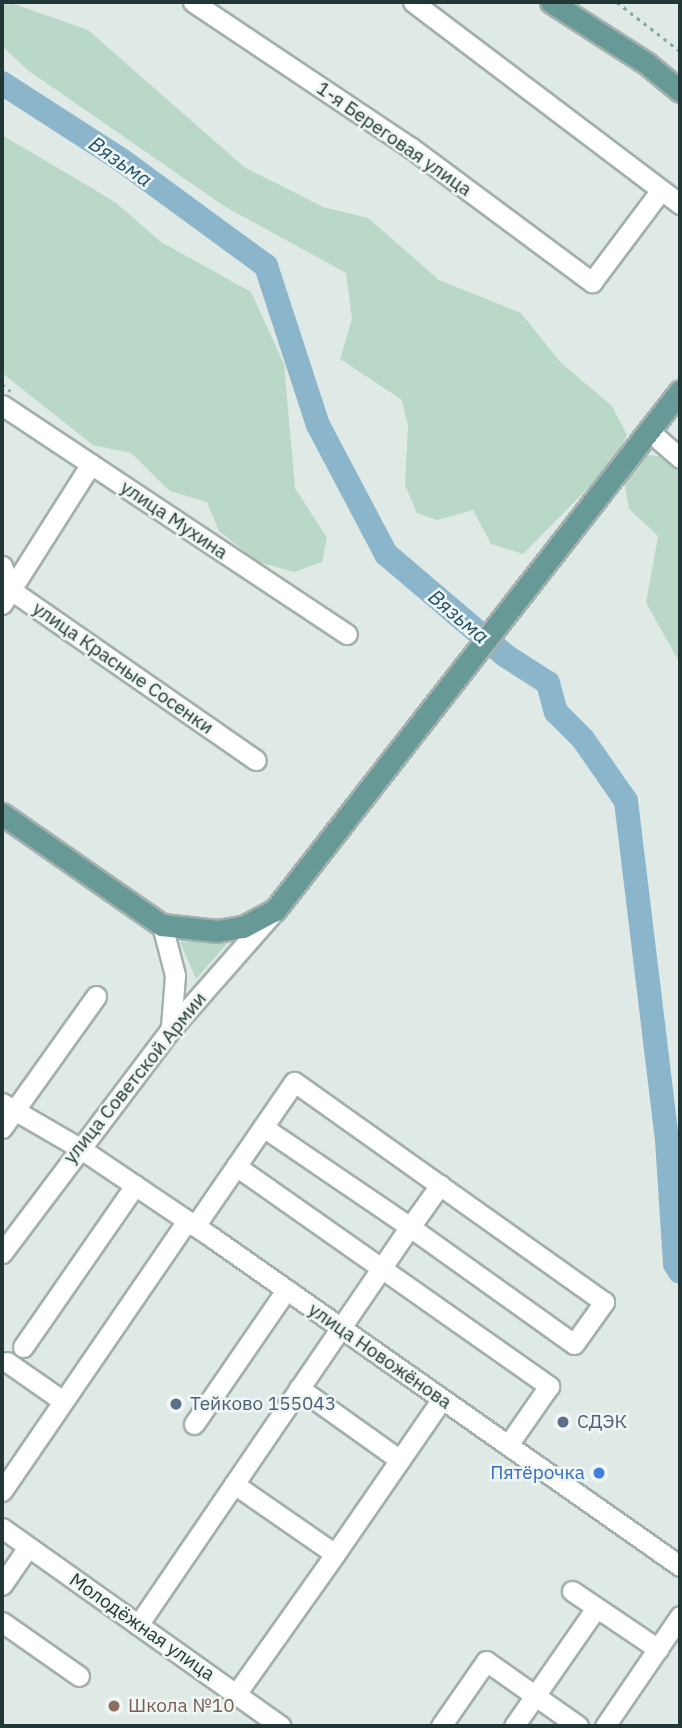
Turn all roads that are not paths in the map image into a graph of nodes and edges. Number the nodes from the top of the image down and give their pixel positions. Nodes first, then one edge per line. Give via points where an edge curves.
1 (193, 2) edge
2 (413, 2) edge
3 (551, 2) edge
4 (680, 91) edge
5 (661, 190) junction
6 (680, 204) edge
7 (680, 391) edge
8 (2, 405) edge
9 (649, 431) junction
10 (680, 458) edge
11 (91, 464) junction
12 (2, 566) edge
13 (6, 597) edge
14 (347, 634) dead end
15 (256, 760) dead end
16 (2, 814) edge
17 (275, 909) junction
18 (162, 925) junction
19 (96, 996) dead end
20 (170, 1030) junction
21 (8, 1107) edge
22 (263, 1127) junction
23 (2, 1128) edge
24 (78, 1147) junction
25 (236, 1166) junction
26 (135, 1185) junction
27 (440, 1185) junction
28 (191, 1223) junction
29 (410, 1227) junction
30 (2, 1253) edge
31 (381, 1268) junction
32 (286, 1290) junction
33 (340, 1328) junction
34 (23, 1347) dead end
35 (4, 1363) edge
36 (299, 1388) junction
37 (442, 1399) junction
38 (63, 1401) junction
39 (194, 1424) dead end
40 (508, 1445) junction
41 (400, 1460) junction
42 (234, 1484) junction
43 (2, 1491) edge
44 (2, 1528) edge
45 (28, 1547) junction
46 (335, 1554) junction
47 (680, 1566) edge
48 (2, 1585) edge
49 (572, 1591) dead end
50 (596, 1608) junction
51 (680, 1616) edge
52 (2, 1622) edge
53 (138, 1625) junction
54 (657, 1649) junction
55 (79, 1676) dead end
56 (236, 1694) junction
57 (535, 1696) junction
58 (281, 1726) edge
59 (441, 1726) edge
60 (514, 1726) edge
61 (578, 1726) edge
62 (605, 1726) edge

1 - 5 street, 1-я Береговая улица via 410,147 592,282
2 - 5 street
3 - 4 main road
5 - 6 street
7 - 9 main road
8 - 11 street, улица Мухина
9 - 10 street
9 - 17 main road
11 - 13 street
11 - 14 street, улица Мухина
12 - 13 street
13 - 15 street, улица Красные Сосенки
16 - 18 main road
17 - 18 main road via 243,927 217,931
17 - 20 street, улица Советской Армии
18 - 20 street via 177,998
19 - 21 street
20 - 24 street, улица Советской Армии
21 - 23 street
21 - 24 street, улица Новожёнова
22 - 25 street
22 - 27 street via 294,1082
22 - 29 street
24 - 26 street, улица Новожёнова
24 - 30 street, улица Советской Армии
25 - 28 street
25 - 31 street
26 - 28 street, улица Новожёнова
26 - 34 street
27 - 29 street
27 - 29 street via 604,1302 582,1334 574,1345
28 - 32 street, улица Новожёнова
28 - 38 street
29 - 31 street
31 - 33 street
31 - 40 street via 549,1386
32 - 33 street, улица Новожёнова
32 - 39 street
33 - 36 street
33 - 37 street, улица Новожёнова
35 - 38 street
36 - 41 street
36 - 42 street
37 - 40 street, улица Новожёнова
37 - 41 street
38 - 43 street
40 - 47 street, улица Новожёнова
41 - 46 street
42 - 46 street
42 - 53 street
44 - 45 street, Молодёжная улица
45 - 48 street
45 - 53 street, Молодёжная улица
46 - 56 street
49 - 50 street
50 - 54 street
50 - 57 street
51 - 54 street
52 - 55 street
53 - 56 street, Молодёжная улица
54 - 62 street
56 - 58 street, Молодёжная улица
57 - 59 street via 486,1661
57 - 60 street
57 - 61 street

